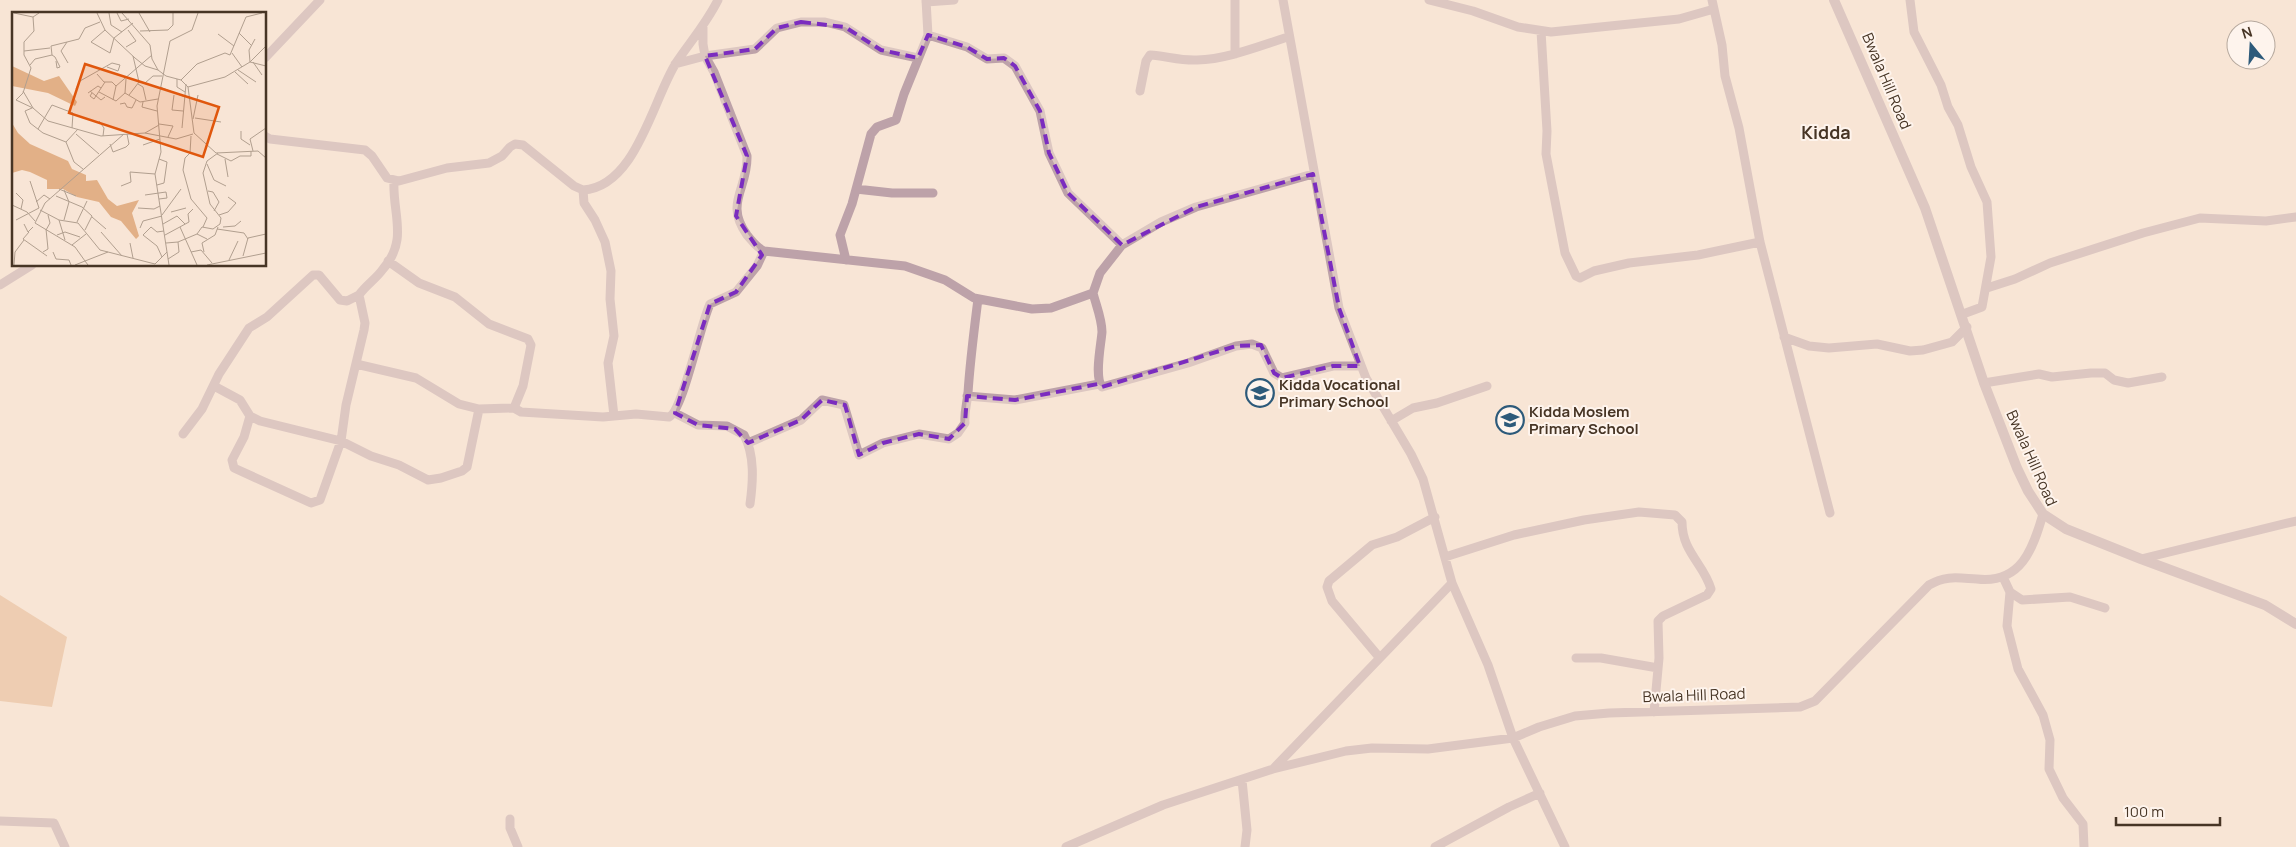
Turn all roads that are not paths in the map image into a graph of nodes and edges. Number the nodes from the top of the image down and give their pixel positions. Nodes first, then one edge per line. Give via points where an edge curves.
1 (320, 0) edge
2 (718, 0) edge
3 (954, 0) edge
4 (1235, 0) edge
5 (1283, 0) edge
6 (1429, 0) edge
7 (1834, 0) edge
8 (1910, 0) edge
9 (926, 1) edge
10 (1713, 5) edge
11 (704, 27) junction
12 (1541, 31) junction
13 (928, 35) junction
14 (1288, 37) junction
15 (1235, 54) junction
16 (705, 56) junction
17 (266, 57) edge
18 (918, 58) junction
19 (675, 64) junction
20 (1140, 90) dead end
21 (266, 136) edge
22 (1313, 174) junction
23 (394, 180) junction
24 (856, 189) junction
25 (584, 190) junction
26 (933, 193) dead end
27 (2296, 217) edge
28 (1760, 242) junction
29 (1122, 245) junction
30 (764, 250) junction
31 (846, 260) junction
32 (388, 261) junction
33 (30, 266) edge
34 (0, 285) edge
35 (1987, 288) junction
36 (1093, 293) junction
37 (359, 295) junction
38 (978, 300) junction
39 (1963, 314) junction
40 (1967, 327) junction
41 (1784, 337) junction
42 (356, 364) junction
43 (1360, 366) junction
44 (2162, 377) dead end
45 (1984, 383) junction
46 (1100, 384) junction
47 (214, 386) junction
48 (1487, 386) dead end
49 (967, 396) junction
50 (514, 408) junction
51 (479, 409) junction
52 (675, 413) junction
53 (250, 416) junction
54 (614, 416) junction
55 (1391, 421) junction
56 (183, 434) dead end
57 (341, 441) junction
58 (748, 443) junction
59 (750, 504) dead end
60 (1830, 514) dead end
61 (2043, 514) junction
62 (1435, 517) junction
63 (2296, 521) edge
64 (1445, 557) junction
65 (2141, 560) junction
66 (2003, 577) junction
67 (1452, 583) junction
68 (2010, 592) junction
69 (2105, 608) dead end
70 (2296, 624) edge
71 (1379, 657) junction
72 (1576, 658) dead end
73 (1658, 668) junction
74 (1654, 712) junction
75 (1513, 738) junction
76 (1273, 769) junction
77 (1242, 780) junction
78 (1540, 793) junction
79 (510, 819) dead end
80 (0, 821) edge
81 (65, 847) edge
82 (518, 847) edge
83 (1066, 847) edge
84 (1245, 847) edge
85 (1435, 847) edge
86 (1565, 847) edge
87 (2084, 847) edge

1 - 17 street
2 - 11 street
3 - 9 street
4 - 15 street
5 - 14 street
6 - 12 street
7 - 39 street, Bwala Hill Road via 1926,208
8 - 35 street via 1914,32 1941,85 1987,202 1990,257
9 - 13 street
10 - 12 street via 1679,19
10 - 28 street
11 - 16 street via 702,44
11 - 19 street
12 - 28 street via 1546,154 1566,252 1576,276 1580,278 1594,271 1629,263 1698,255
13 - 18 street
13 - 29 street via 967,47 987,59 1010,61 1040,110 1049,154 1068,193
14 - 15 street
14 - 22 street
15 - 20 street via 1197,60 1150,55
16 - 18 street via 755,49 777,28 801,22 825,22 845,27 881,50
16 - 19 street
16 - 30 street via 747,156 747,168 736,200 736,216 757,248
18 - 24 street via 896,120 877,127 871,134
19 - 25 street via 638,146 612,178
21 - 23 street via 365,150 387,178
22 - 29 street via 1196,207 1161,222
22 - 43 street via 1339,308
23 - 25 street via 489,163 516,144 523,145 563,178
23 - 32 street via 392,198 399,231 397,246
24 - 26 street
24 - 31 street via 840,235
25 - 54 street via 584,203 605,242 611,271 614,336 608,363
27 - 35 street via 2266,221 2200,218 2050,263
28 - 41 street
29 - 36 street via 1100,273
30 - 31 street
30 - 52 street via 757,266 736,292 710,304
31 - 38 street via 905,266 945,280
32 - 37 street
32 - 50 street via 419,282 455,297 489,324 528,339 531,345
33 - 34 street
35 - 39 street via 1980,310
36 - 38 street via 1051,308 1032,309
36 - 46 street via 1102,330
37 - 42 street via 365,323
37 - 47 street via 347,301 340,300 319,275 313,275 249,328
38 - 49 street
39 - 40 street, Bwala Hill Road
40 - 41 street via 1952,342 1910,351 1877,344 1829,348 1809,346
40 - 45 street, Bwala Hill Road
41 - 60 street
42 - 51 street via 416,378 459,404
42 - 57 street
43 - 46 street via 1333,366 1282,378 1274,373 1262,348 1252,344 1236,346 1125,381 1102,387
43 - 55 street
44 - 45 street via 2128,383 2114,380 2105,373 2052,377 2039,374
45 - 61 street, Bwala Hill Road via 2016,468
46 - 49 street via 1015,400
47 - 53 street via 240,400
47 - 56 street
48 - 55 street via 1413,408
49 - 58 street via 965,424 949,439 919,434 883,443 859,455 844,405 822,400 801,420
50 - 51 street
50 - 54 street via 522,412
51 - 57 street via 467,466 441,478 428,480
52 - 54 street via 669,418 636,414
52 - 58 street via 698,425 735,429 744,434
53 - 57 street
53 - 57 street via 232,460 234,468 311,503 320,500
55 - 62 street via 1424,479
58 - 59 street via 752,484
61 - 65 street via 2066,529
61 - 66 street, Bwala Hill Road via 2027,556 2012,573
62 - 64 street
62 - 71 street via 1397,537 1372,545 1329,581 1327,587 1332,601
63 - 65 street
64 - 67 street
64 - 73 street via 1514,534 1584,520 1639,512 1675,515 1682,522 1682,535 1710,589 1707,595 1658,621
65 - 70 street via 2265,605
66 - 68 street
66 - 74 street, Bwala Hill Road via 1991,581 1949,576 1929,585 1815,701 1800,707
67 - 71 street
67 - 75 street via 1488,666
68 - 69 street via 2022,600 2070,597
68 - 87 street via 2007,626 2018,670 2043,715 2050,740 2049,769 2063,798 2083,824
71 - 76 street
72 - 73 street via 1601,658
73 - 74 street
74 - 75 street, Bwala Hill Road via 1575,716
75 - 76 street, Bwala Hill Road via 1444,747 1346,751
75 - 78 street
76 - 77 street, Bwala Hill Road
77 - 83 street, Bwala Hill Road via 1163,805
77 - 84 street via 1247,830
78 - 85 street
78 - 86 street
79 - 82 street
80 - 81 street via 54,823

